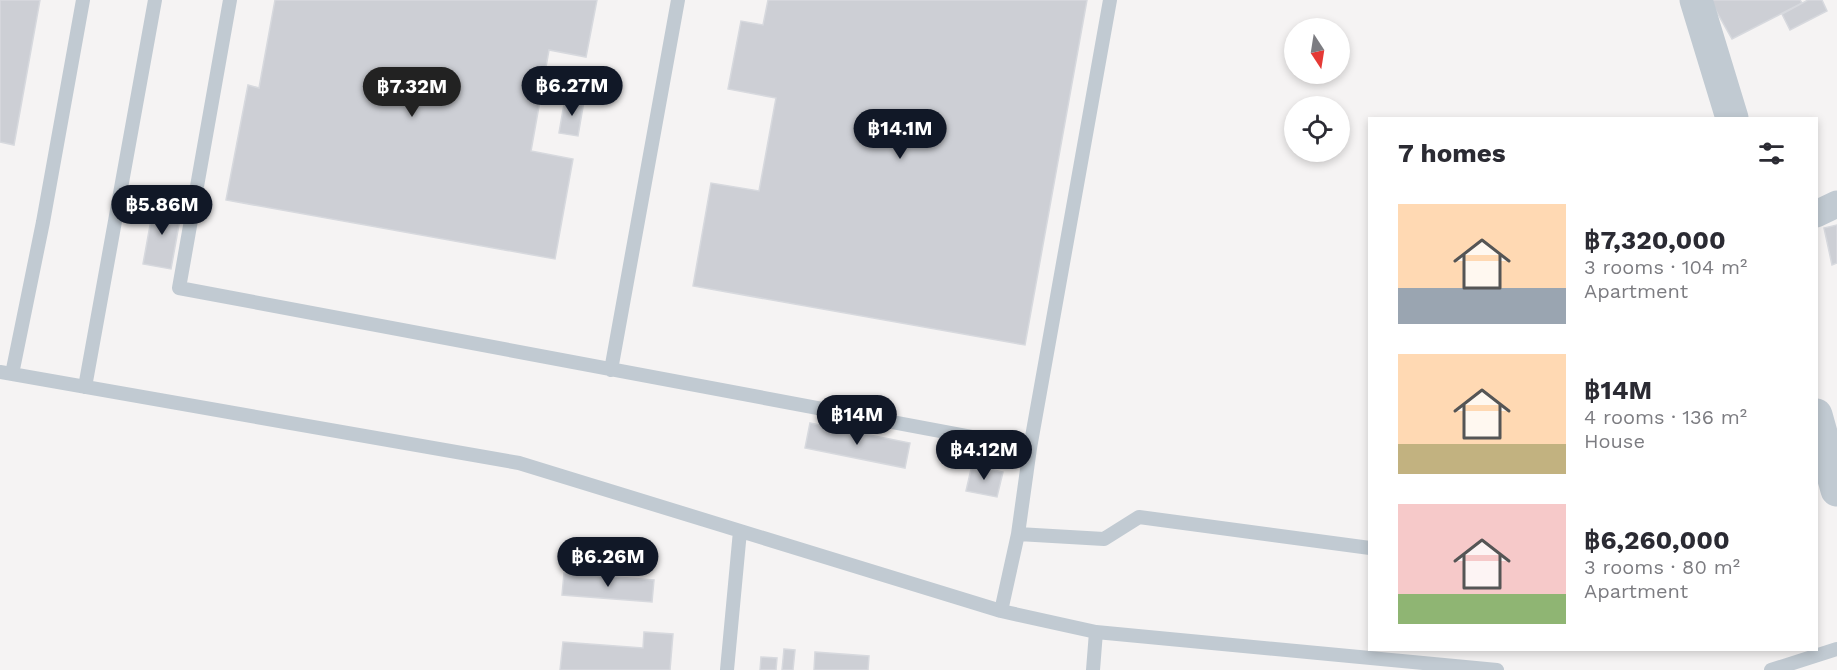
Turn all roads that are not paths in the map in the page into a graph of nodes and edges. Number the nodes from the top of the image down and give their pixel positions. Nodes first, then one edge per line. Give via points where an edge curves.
1 (82, 0) edge
2 (155, 0) edge
3 (230, 0) edge
4 (678, 0) edge
5 (1110, 0) edge
6 (1696, 0) edge
7 (1732, 117) edge
8 (1837, 204) edge
9 (1818, 213) edge
10 (611, 370) junction
11 (6, 373) edge
12 (85, 387) junction
13 (1818, 422) edge
14 (1030, 448) junction
15 (1837, 490) edge
16 (740, 531) junction
17 (1018, 534) junction
18 (1368, 548) edge
19 (1001, 611) junction
20 (1096, 632) junction
21 (1837, 649) edge
22 (1375, 654) edge
23 (727, 670) edge
24 (1093, 670) edge
25 (1497, 670) edge
26 (1771, 670) edge

1 - 11 lane via 43,222
2 - 12 lane
3 - 10 lane via 179,288
4 - 10 lane
5 - 14 lane
6 - 7 street
8 - 9 street
10 - 14 lane
11 - 12 lane
12 - 16 lane via 519,463
13 - 15 street
14 - 17 lane
16 - 19 lane
16 - 23 lane
17 - 18 lane via 1104,539 1139,517
17 - 19 lane
19 - 20 lane
20 - 22 lane
20 - 24 lane
21 - 26 lane
22 - 25 lane

